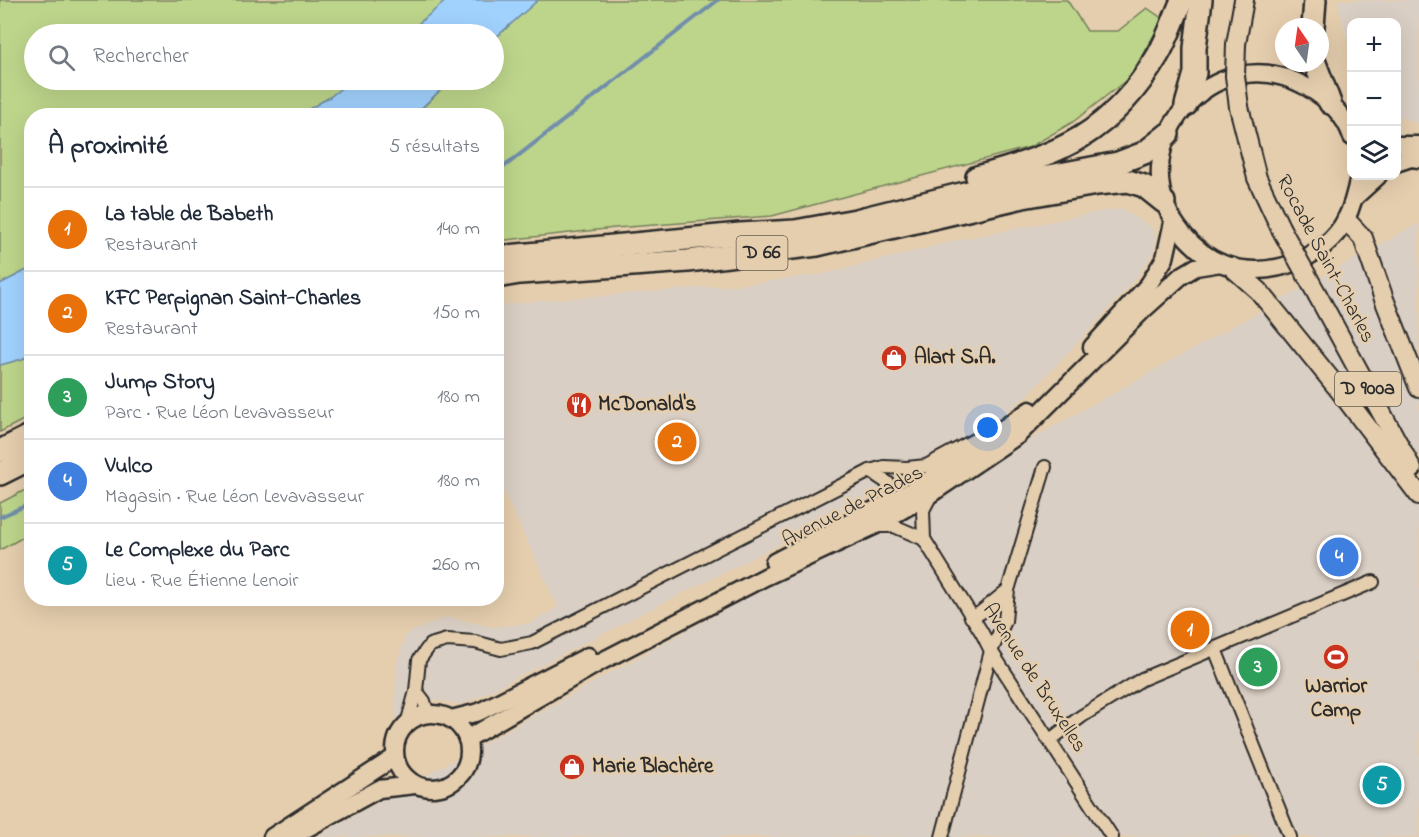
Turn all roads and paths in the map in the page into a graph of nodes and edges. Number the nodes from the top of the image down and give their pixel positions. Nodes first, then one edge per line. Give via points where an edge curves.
1 (1182, 0) edge
2 (1201, 0) edge
3 (1244, 0) edge
4 (1315, 0) edge
5 (1314, 18) edge
6 (1318, 72) edge
7 (1330, 103) junction
8 (1186, 105) junction
9 (1347, 127) edge
10 (1168, 134) junction
11 (1401, 145) edge
12 (1419, 145) edge
13 (1419, 159) edge
14 (1401, 161) edge
15 (1358, 180) edge
16 (1374, 180) edge
17 (1021, 190) junction
18 (1355, 197) junction
19 (1164, 202) junction
20 (1346, 220) junction
21 (1173, 222) junction
22 (740, 234) junction
23 (504, 256) edge
24 (1226, 265) junction
25 (504, 276) edge
26 (1419, 388) edge
27 (1036, 406) junction
28 (24, 439) edge
29 (0, 451) edge
30 (24, 462) edge
31 (1045, 467) dead end
32 (870, 471) junction
33 (0, 474) edge
34 (1419, 481) edge
35 (932, 493) junction
36 (1419, 495) edge
37 (888, 504) junction
38 (874, 526) junction
39 (924, 539) junction
40 (1373, 582) dead end
41 (1008, 590) junction
42 (971, 617) junction
43 (1215, 649) junction
44 (991, 651) junction
45 (417, 691) junction
46 (428, 714) junction
47 (451, 719) junction
48 (407, 724) junction
49 (467, 739) junction
50 (1050, 740) junction
51 (395, 757) junction
52 (415, 785) junction
53 (272, 837) edge
54 (291, 837) edge
55 (942, 837) edge
56 (1112, 837) edge
57 (1290, 837) edge

1 - 22 highway via 1158,54 1128,97 1102,124 1070,144 1026,164 846,214
2 - 8 highway via 1195,74
3 - 34 main road, Rocade Saint-Charles / D 900a, bridge via 1235,76 1257,178
4 - 5 highway
6 - 7 highway
7 - 8 main road via 1289,78 1258,73 1211,85
7 - 9 main road
8 - 10 main road
10 - 17 highway, D 66 via 1144,153 1118,163
10 - 19 main road via 1161,155
11 - 12 main road
13 - 14 main road
15 - 18 main road
16 - 18 main road
17 - 19 highway, D 66 via 1128,180 1144,186
17 - 22 highway, D 66 via 981,189 856,220 795,231
17 - 25 highway, D 66 via 817,245 688,261
18 - 20 main road
19 - 21 main road
20 - 24 main road via 1321,247 1289,265 1253,270
20 - 26 main road via 1363,238
21 - 24 main road via 1193,246
21 - 27 main road, Avenue de Prades via 1165,258 1149,284
22 - 23 highway, D 66
24 - 35 main road, Avenue de Prades via 1196,267 1181,276 1018,435
24 - 36 main road via 1260,291
27 - 32 street via 926,466
27 - 37 main road, Avenue de Prades via 947,469
28 - 29 highway
30 - 33 highway
31 - 41 street
32 - 37 street via 888,483
32 - 45 street via 532,643 501,649 447,640 430,645 418,660
35 - 38 main road, Avenue de Prades
35 - 39 street via 923,510
37 - 47 main road, Avenue de Prades via 479,712
38 - 39 street via 894,526
38 - 49 main road, Avenue de Prades via 600,662
39 - 42 street, Avenue de Bruxelles
40 - 43 street
41 - 42 street
41 - 44 street via 1005,621
42 - 44 street, Avenue de Bruxelles
43 - 50 street via 1142,679
43 - 57 street
44 - 50 street, Avenue de Bruxelles
44 - 55 street
45 - 46 street
45 - 48 street
46 - 47 main road
46 - 48 main road
47 - 49 main road
48 - 51 main road via 399,733
49 - 52 main road via 468,757 459,776 439,788
50 - 56 street, Avenue de Bruxelles
51 - 52 main road via 405,778
51 - 53 main road
52 - 54 main road via 379,789

